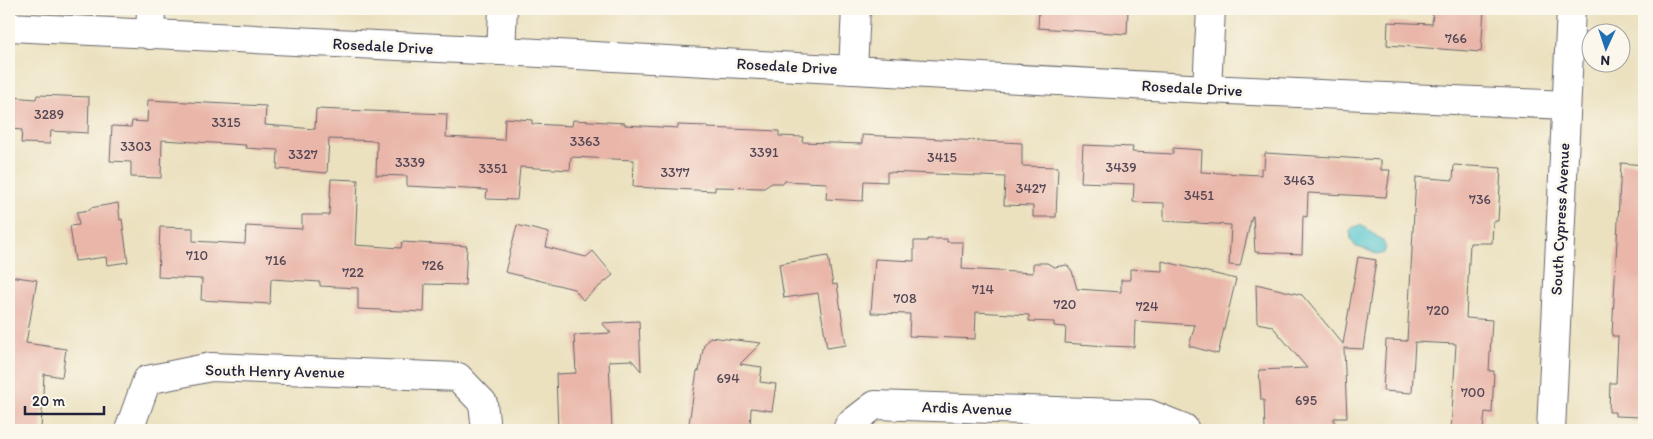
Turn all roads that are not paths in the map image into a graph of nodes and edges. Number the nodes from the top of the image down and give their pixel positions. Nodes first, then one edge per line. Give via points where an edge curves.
1 (503, 9) edge
2 (856, 9) edge
3 (1211, 9) edge
4 (1571, 9) edge
5 (151, 22) edge
6 (9, 27) edge
7 (501, 51) junction
8 (853, 70) junction
9 (1207, 89) junction
10 (1566, 105) junction
11 (1185, 429) edge
12 (129, 430) edge
13 (486, 430) edge
14 (847, 430) edge
15 (1551, 430) edge

1 - 7 street
2 - 8 street
3 - 9 street
4 - 10 street, South Cypress Avenue
5 - 6 street, Rosedale Drive
5 - 7 street, Rosedale Drive
7 - 8 street, Rosedale Drive
8 - 9 street, Rosedale Drive
9 - 10 street, Rosedale Drive
10 - 15 street, South Cypress Avenue
11 - 14 street, Ardis Avenue via 1149,414 875,405
12 - 13 street, South Henry Avenue via 147,380 211,366 458,377 483,403

